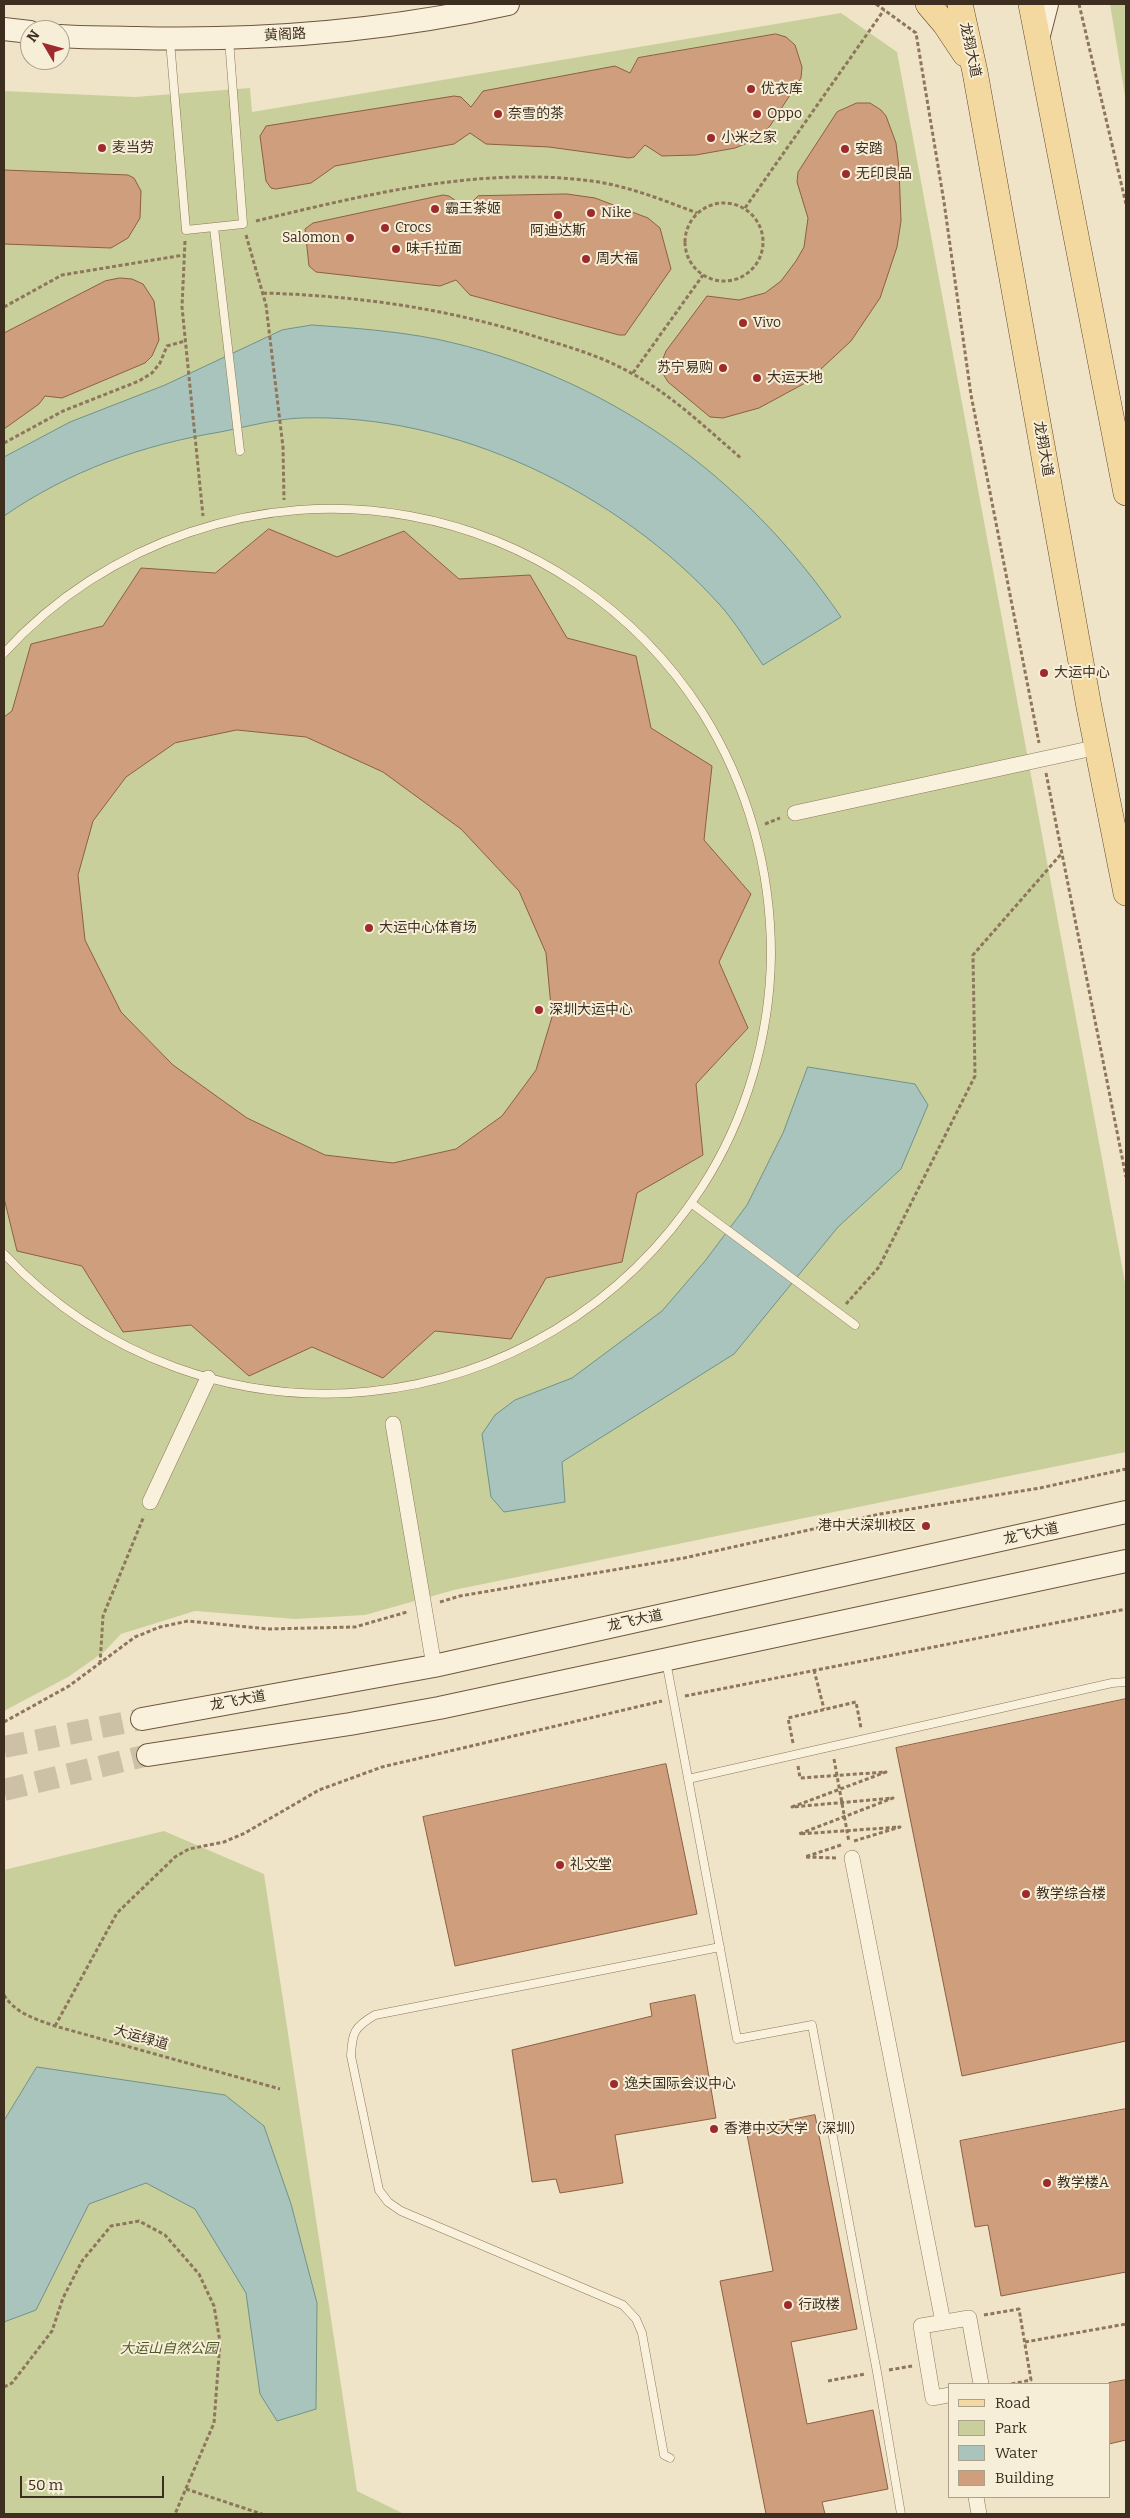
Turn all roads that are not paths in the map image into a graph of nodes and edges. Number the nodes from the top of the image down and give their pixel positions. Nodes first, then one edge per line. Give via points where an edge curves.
1 (508, 4) edge
2 (928, 4) edge
3 (960, 4) edge
4 (1030, 4) edge
5 (1047, 4) edge
6 (4, 29) edge
7 (20, 31) edge
8 (70, 36) edge
9 (229, 38) junction
10 (170, 39) junction
11 (1037, 42) junction
12 (975, 72) junction
13 (214, 228) junction
14 (240, 450) dead end
15 (1126, 493) edge
16 (4, 653) edge
17 (1098, 747) junction
18 (795, 813) road end
19 (1126, 893) edge
20 (691, 1203) junction
21 (4, 1254) edge
22 (855, 1325) dead end
23 (208, 1378) junction
24 (393, 1424) dead end
25 (150, 1502) road end
26 (1121, 1512) edge
27 (1126, 1561) edge
28 (665, 1660) junction
29 (434, 1666) junction
30 (1126, 1682) edge
31 (142, 1719) tunnel mouth
32 (148, 1755) tunnel mouth
33 (688, 1779) junction
34 (852, 1858) road end
35 (720, 1947) junction
36 (943, 2322) junction
37 (981, 2383) edge
38 (948, 2395) edge
39 (670, 2458) dead end
40 (976, 2498) edge
41 (900, 2514) edge
42 (979, 2514) edge

1 - 9 main road, 黄阁路 via 386,25 308,34
2 - 12 main road via 960,44
3 - 12 main road, 龙翔大道
4 - 11 main road
5 - 11 main road
6 - 7 main road
8 - 10 main road, 黄阁路
9 - 10 main road, 黄阁路
9 - 13 lane via 243,224
10 - 13 lane via 186,230
11 - 15 main road
12 - 17 main road, 龙翔大道
13 - 14 lane
16 - 20 lane via 44,614 104,571 136,554 204,527 285,511 357,509 429,519 498,541 562,574 620,617 671,668 720,744 743,793 754,828 768,898 771,933 762,1040 753,1075 728,1141
17 - 18 street
17 - 19 main road, 龙翔大道
20 - 22 lane
20 - 23 lane via 645,1260 590,1308 528,1346 460,1374 389,1390 352,1394 280,1392
21 - 23 lane via 46,1294 106,1336 164,1364
23 - 25 street
24 - 29 street
26 - 29 main road, 龙飞大道
27 - 28 main road
28 - 32 main road via 439,1708
28 - 33 lane
29 - 31 main road, 龙飞大道
30 - 33 lane
33 - 35 lane
34 - 36 street
35 - 39 lane via 374,2015 361,2023 352,2037 351,2056 379,2190 388,2202 402,2211 623,2305 636,2319 642,2333 664,2455
35 - 41 lane via 737,2039 812,2025 877,2372
36 - 37 street via 969,2318
36 - 38 street via 921,2326 933,2398
40 - 42 street

